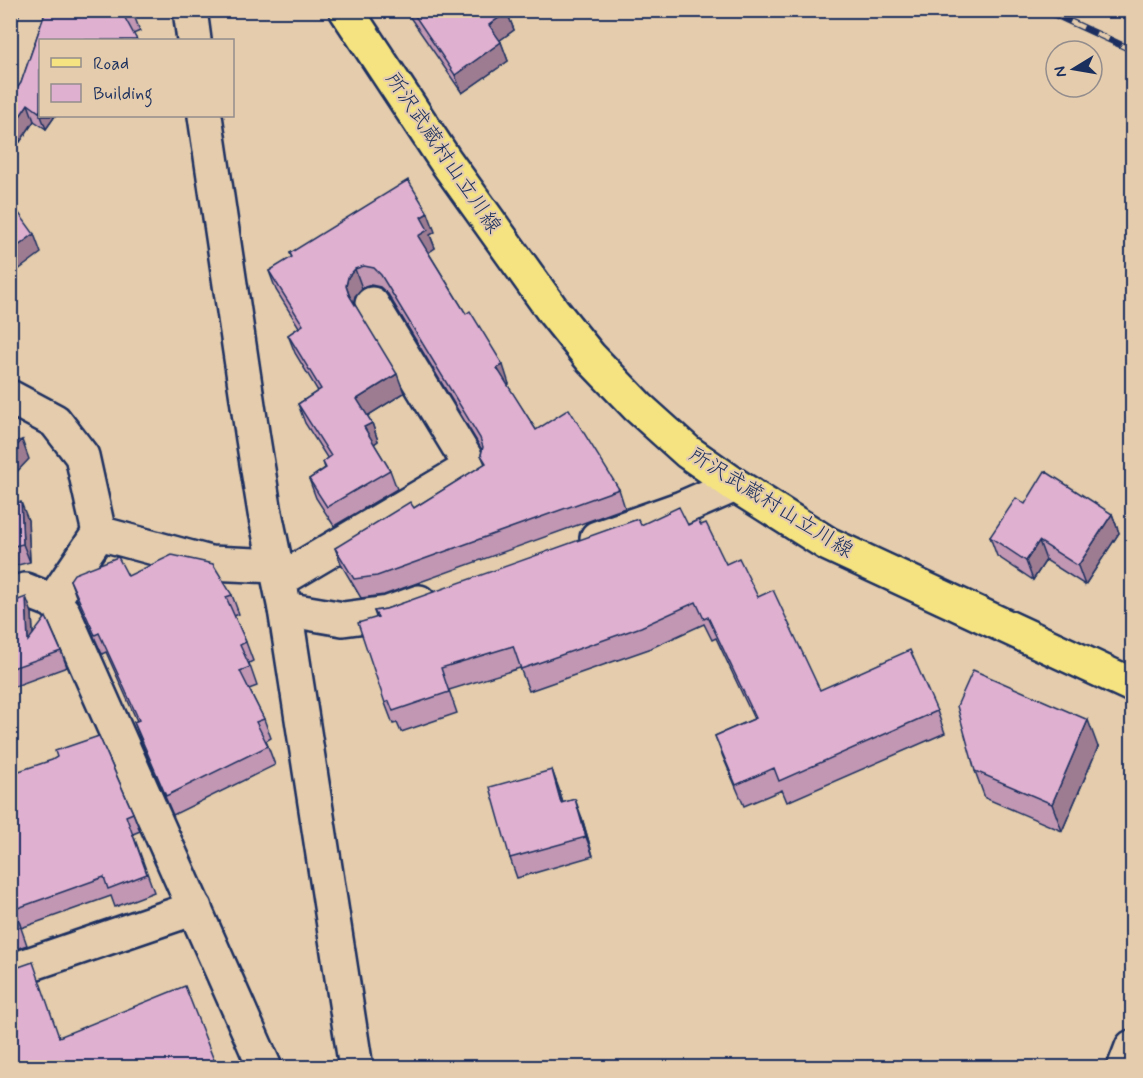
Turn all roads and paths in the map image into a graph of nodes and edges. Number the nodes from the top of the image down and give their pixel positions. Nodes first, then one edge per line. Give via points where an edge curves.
1 (39, 10) edge
2 (190, 10) edge
3 (346, 10) edge
4 (194, 39) edge
5 (17, 51) edge
6 (10, 94) edge
7 (205, 117) edge
8 (372, 304) dead end
9 (10, 397) edge
10 (735, 485) junction
11 (99, 533) junction
12 (573, 547) edge
13 (281, 585) junction
14 (442, 593) edge
15 (10, 596) edge
16 (53, 601) junction
17 (1132, 685) edge
18 (195, 908) junction
19 (10, 971) edge
20 (1132, 1047) edge
21 (257, 1065) edge
22 (356, 1068) edge
23 (1124, 1068) edge

1 - 5 street
2 - 4 street
3 - 10 main road, 所沢武蔵村山立川線 via 445,160 590,357 638,407
5 - 6 street
7 - 13 street via 253,439
8 - 13 street via 471,467
9 - 11 street via 55,421 82,456
10 - 12 street
10 - 17 main road, 所沢武蔵村山立川線 via 828,544
11 - 13 street
11 - 16 street
13 - 14 street via 343,619 388,612
13 - 22 street
15 - 16 street via 25,590
16 - 18 street via 63,612
18 - 19 street
18 - 21 street
20 - 23 street

